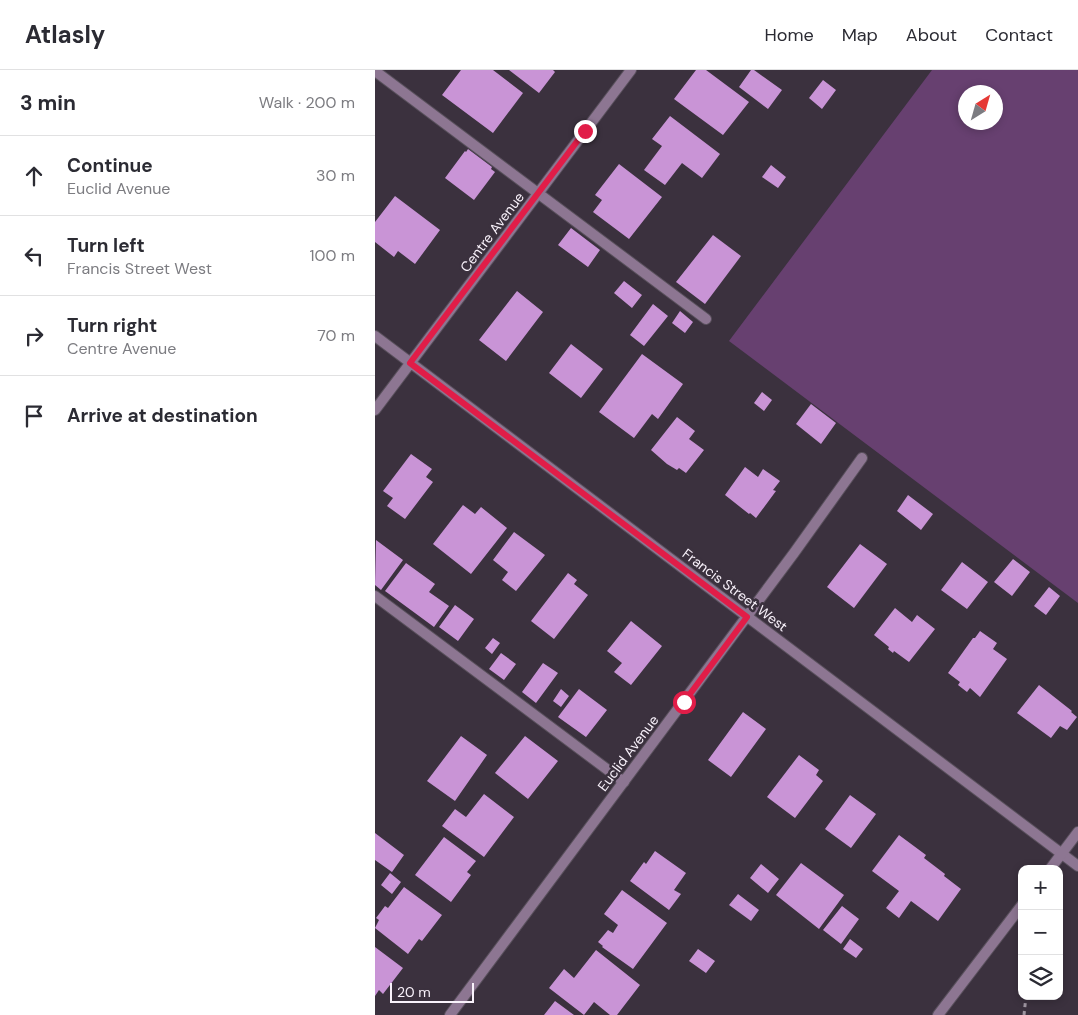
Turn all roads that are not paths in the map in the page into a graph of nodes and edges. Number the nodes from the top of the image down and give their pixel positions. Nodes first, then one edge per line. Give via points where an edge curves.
1 (631, 70) edge
2 (375, 71) edge
3 (537, 194) junction
4 (706, 319) dead end
5 (375, 336) edge
6 (410, 363) junction
7 (375, 410) edge
8 (862, 458) dead end
9 (375, 596) edge
10 (747, 617) junction
11 (624, 782) junction
12 (1078, 832) edge
13 (1061, 853) junction
14 (1053, 865) edge
15 (1078, 866) edge
16 (1018, 910) edge
17 (449, 1015) edge
18 (938, 1015) edge

1 - 3 street, Centre Avenue
2 - 3 street
3 - 4 street
3 - 6 street, Centre Avenue
5 - 6 street, Francis Street West
6 - 7 street, Centre Avenue
6 - 10 street, Francis Street West
8 - 10 street, Euclid Avenue
9 - 11 street
10 - 11 street, Euclid Avenue
10 - 13 street, Francis Street West
11 - 17 street, Euclid Avenue
12 - 13 street
13 - 14 street
13 - 15 street, Francis Street West
16 - 18 street

